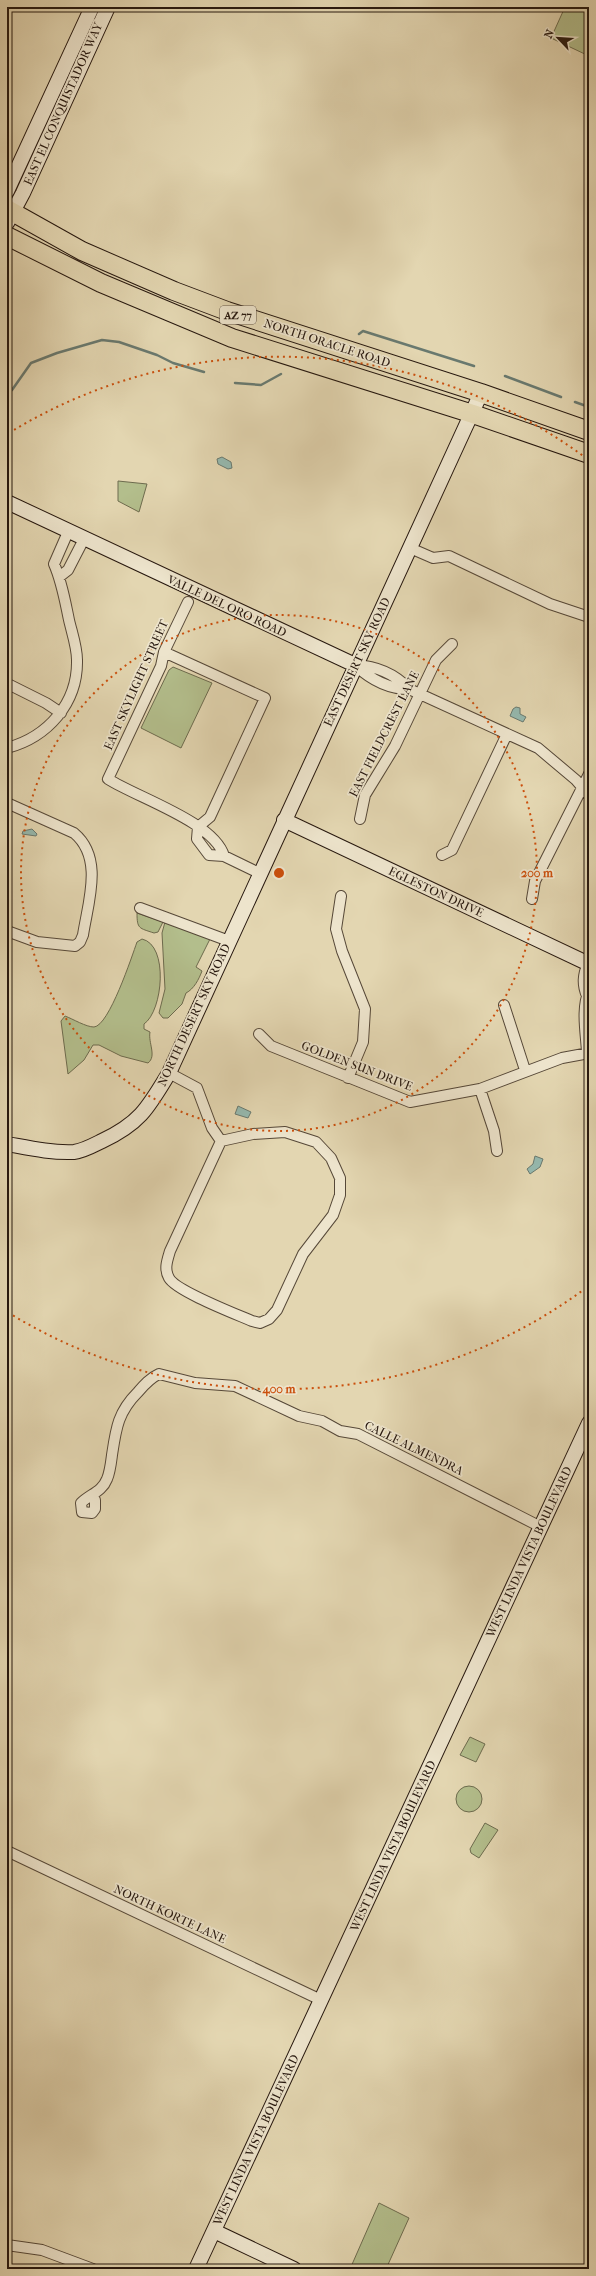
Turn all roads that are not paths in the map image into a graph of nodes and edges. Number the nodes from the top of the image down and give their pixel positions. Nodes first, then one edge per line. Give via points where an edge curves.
1 (92, 7) edge
2 (108, 7) edge
3 (50, 96) junction
4 (64, 102) junction
5 (7, 190) edge
6 (9, 215) edge
7 (7, 236) edge
8 (481, 393) junction
9 (473, 414) junction
10 (589, 431) edge
11 (589, 454) edge
12 (7, 502) edge
13 (68, 532) junction
14 (84, 539) junction
15 (410, 548) junction
16 (59, 577) junction
17 (188, 602) dead end
18 (589, 617) edge
19 (452, 644) dead end
20 (164, 652) junction
21 (355, 665) junction
22 (10, 685) dead end
23 (420, 694) junction
24 (61, 713) junction
25 (507, 734) junction
26 (7, 748) edge
27 (589, 774) edge
28 (586, 792) edge
29 (7, 803) edge
30 (360, 819) dead end
31 (284, 820) junction
32 (198, 827) junction
33 (442, 856) dead end
34 (259, 873) junction
35 (341, 896) dead end
36 (532, 899) dead end
37 (140, 908) dead end
38 (7, 931) edge
39 (231, 936) junction
40 (588, 963) edge
41 (588, 994) edge
42 (504, 1005) dead end
43 (259, 1034) dead end
44 (588, 1050) edge
45 (525, 1070) junction
46 (169, 1073) junction
47 (348, 1078) junction
48 (480, 1089) junction
49 (221, 1141) junction
50 (7, 1144) edge
51 (497, 1151) dead end
52 (589, 1423) edge
53 (92, 1497) dead end
54 (541, 1527) junction
55 (7, 1851) edge
56 (321, 2000) junction
57 (214, 2231) junction
58 (7, 2245) edge
59 (93, 2269) edge
60 (196, 2269) edge
61 (294, 2269) edge

1 - 3 street, EAST EL CONQUISTADOR WAY
2 - 4 street, EAST EL CONQUISTADOR WAY
3 - 4 street
3 - 5 street, EAST EL CONQUISTADOR WAY
4 - 6 street, EAST EL CONQUISTADOR WAY
6 - 8 highway, NORTH ORACLE ROAD / AZ 77 via 82,251 194,299
7 - 9 highway, NORTH ORACLE ROAD / AZ 77 via 101,283 232,338
8 - 9 street, EAST DESERT SKY ROAD
8 - 10 highway, NORTH ORACLE ROAD / AZ 77
9 - 11 highway, NORTH ORACLE ROAD / AZ 77
9 - 15 street, EAST DESERT SKY ROAD
12 - 13 street, VALLE DEL ORO ROAD
13 - 14 street, VALLE DEL ORO ROAD
13 - 16 street via 54,564
14 - 16 street via 68,570
14 - 21 street, VALLE DEL ORO ROAD
15 - 18 street via 433,558 449,556 550,604
15 - 21 street, EAST DESERT SKY ROAD
16 - 24 street via 77,657 74,686
17 - 20 street, EAST SKYLIGHT STREET
19 - 23 street, EAST FIELDCREST LANE via 436,660
20 - 32 street, EAST SKYLIGHT STREET via 162,666 108,779 175,812
20 - 32 street via 266,698 210,817
21 - 23 street via 370,666 400,679 409,689
21 - 31 street, EAST DESERT SKY ROAD
22 - 24 street
23 - 25 street
23 - 30 street, EAST FIELDCREST LANE via 395,746 365,795
24 - 26 street via 38,735
25 - 28 street via 544,751
25 - 33 street via 452,850
27 - 28 street
28 - 36 street via 535,881
29 - 38 street via 74,833 83,840 88,849 92,868 83,935 75,946 37,942
31 - 34 street, EAST DESERT SKY ROAD
31 - 40 street, EGLESTON DRIVE
32 - 34 street via 197,838 209,855 224,856
34 - 39 street, EAST DESERT SKY ROAD
35 - 47 street via 336,929 365,1009 363,1042
37 - 39 street
39 - 46 street, NORTH DESERT SKY ROAD
40 - 41 street via 583,976 583,988
41 - 44 street
42 - 45 street
43 - 47 street, GOLDEN SUN DRIVE via 271,1046
44 - 45 street, GOLDEN SUN DRIVE
45 - 48 street, GOLDEN SUN DRIVE
46 - 49 street via 197,1088 212,1128
46 - 50 street, NORTH DESERT SKY ROAD via 152,1102 136,1121 95,1145 75,1152 56,1152
47 - 48 street, GOLDEN SUN DRIVE via 410,1102
48 - 51 street via 494,1131
49 - 49 street via 165,1266 170,1279 180,1288 260,1323 269,1319 277,1310 303,1254 333,1216 340,1195 340,1178 331,1158 316,1142 285,1132 253,1134
52 - 54 street, WEST LINDA VISTA BOULEVARD
53 - 54 street, CALLE ALMENDRA via 108,1478 120,1415 146,1383 159,1374 194,1383 235,1386 299,1416 322,1421 340,1432 358,1434
54 - 56 street, WEST LINDA VISTA BOULEVARD
55 - 56 street, NORTH KORTE LANE
56 - 57 street, WEST LINDA VISTA BOULEVARD
57 - 60 street, WEST LINDA VISTA BOULEVARD
57 - 61 street
58 - 59 street via 42,2250

